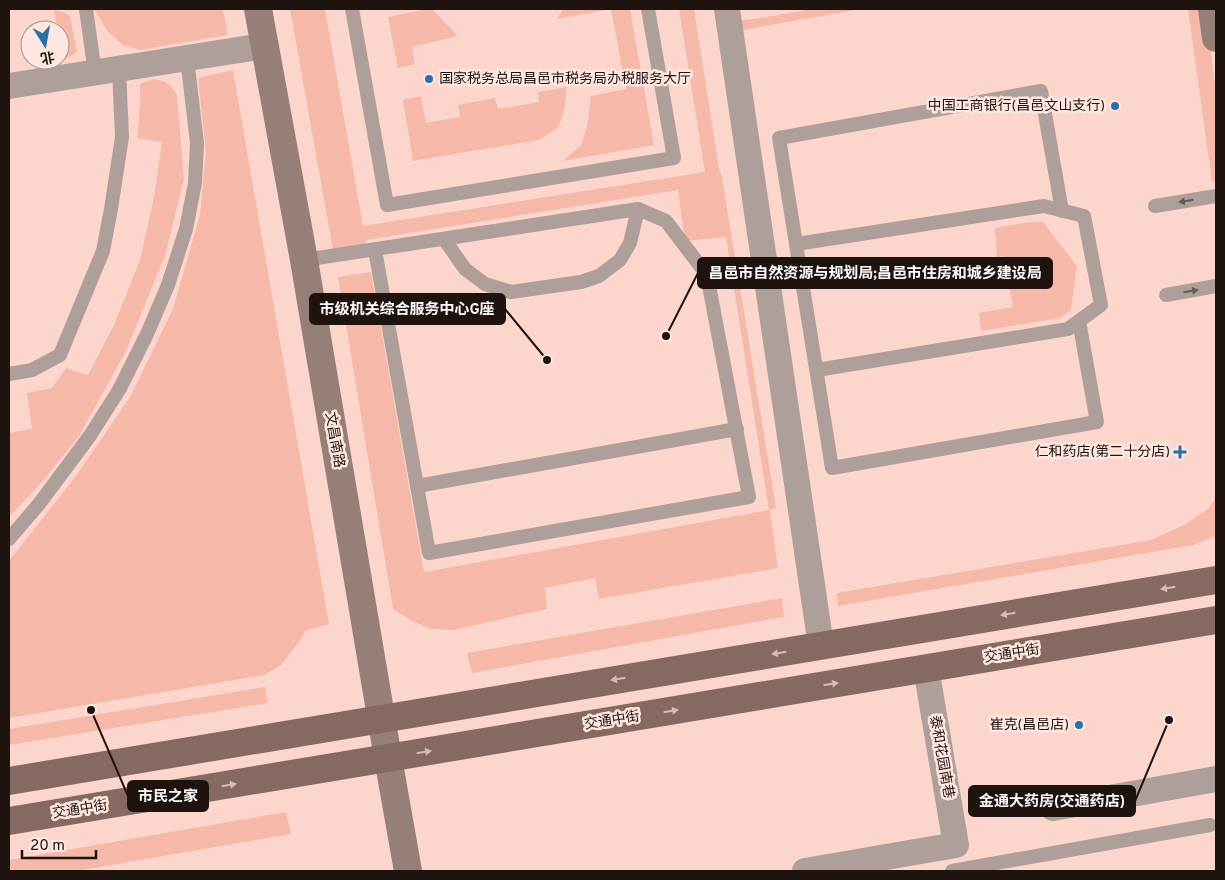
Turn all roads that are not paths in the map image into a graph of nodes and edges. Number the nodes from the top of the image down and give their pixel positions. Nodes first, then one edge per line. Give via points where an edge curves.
1 (86, 9) edge
2 (258, 9) edge
3 (352, 9) edge
4 (648, 9) edge
5 (727, 9) edge
6 (1212, 9) edge
7 (1216, 38) edge
8 (264, 46) junction
9 (187, 58) junction
10 (107, 71) junction
11 (9, 86) edge
12 (1216, 196) edge
13 (1155, 206) dead end
14 (638, 209) junction
15 (1062, 211) junction
16 (444, 239) junction
17 (796, 244) junction
18 (375, 250) junction
19 (304, 260) junction
20 (1216, 286) edge
21 (1166, 295) dead end
22 (1079, 321) junction
23 (816, 370) junction
24 (9, 374) edge
25 (737, 429) junction
26 (417, 486) junction
27 (9, 539) edge
28 (1216, 580) edge
29 (1216, 620) edge
30 (821, 646) junction
31 (926, 668) junction
32 (381, 719) junction
33 (388, 758) junction
34 (1216, 780) edge
35 (9, 781) edge
36 (1053, 808) dead end
37 (9, 821) edge
38 (1210, 825) dead end
39 (956, 845) junction
40 (408, 871) edge
41 (805, 871) edge
42 (953, 871) edge

1 - 10 lane
2 - 8 street, 文昌南路
3 - 4 lane via 387,205 674,158
5 - 30 street
6 - 7 street
8 - 9 street
8 - 19 street, 文昌南路
9 - 10 street
9 - 27 lane via 197,143 195,183 186,229 168,285 119,390 84,444
10 - 11 street
10 - 24 lane via 122,137 103,251 60,355 32,370
12 -> 13 lane
14 - 16 lane
14 - 16 lane via 630,243 620,260 599,276 581,282 511,292 485,284 464,269
14 - 25 lane via 666,221 707,275
15 - 17 lane via 1044,206
15 - 17 lane via 1041,91 779,138
15 - 22 lane via 1084,216 1101,305
16 - 18 lane
17 - 23 lane
18 - 19 lane
18 - 26 lane
19 - 32 street, 文昌南路
21 -> 20 lane
22 - 23 lane via 1068,329
22 - 23 lane via 1097,422 832,468
25 - 26 lane
25 - 26 lane via 750,497 740,499 429,553
28 -> 30 main road
29 - 31 main road, 交通中街
30 -> 32 main road
33 -> 31 main road, 交通中街
31 - 39 street, 泰和花园南巷
32 - 33 street, 文昌南路
32 - 35 main road
37 -> 33 main road, 交通中街
33 - 40 street, 文昌南路
34 - 36 street
38 - 42 lane
39 - 41 street
39 - 42 lane

